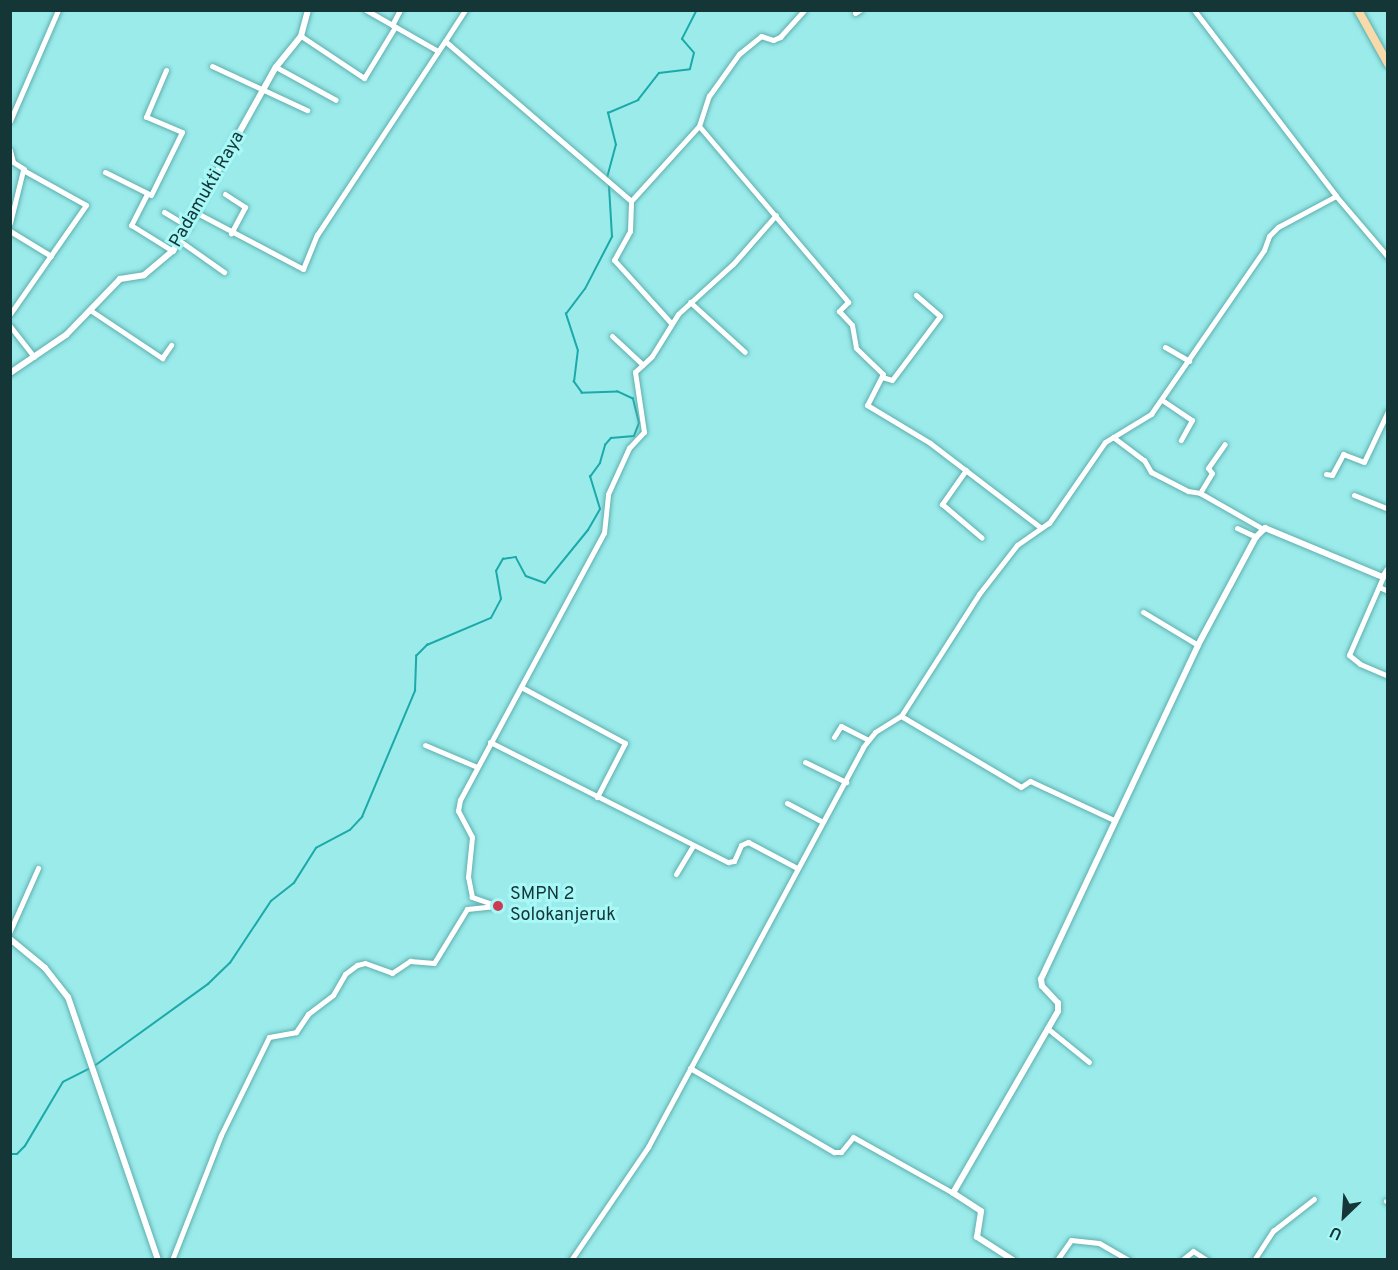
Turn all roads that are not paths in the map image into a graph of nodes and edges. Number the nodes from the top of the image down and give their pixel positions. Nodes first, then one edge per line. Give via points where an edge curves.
1 (58, 10) edge
2 (308, 10) edge
3 (366, 10) edge
4 (399, 10) edge
5 (465, 10) edge
6 (804, 10) edge
7 (1194, 10) edge
8 (1358, 10) edge
9 (393, 26) junction
10 (301, 36) junction
11 (445, 41) junction
12 (438, 51) junction
13 (1388, 64) edge
14 (212, 66) dead end
15 (279, 69) junction
16 (166, 70) dead end
17 (264, 91) junction
18 (336, 100) dead end
19 (307, 110) dead end
20 (10, 121) edge
21 (699, 126) junction
22 (10, 150) edge
23 (26, 170) junction
24 (105, 172) dead end
25 (147, 194) junction
26 (225, 194) dead end
27 (1336, 196) junction
28 (631, 201) junction
29 (164, 212) dead end
30 (197, 213) junction
31 (776, 215) junction
32 (10, 223) edge
33 (189, 227) junction
34 (10, 231) edge
35 (231, 233) junction
36 (180, 242) junction
37 (173, 251) junction
38 (51, 256) junction
39 (1388, 257) edge
40 (224, 272) dead end
41 (916, 295) dead end
42 (690, 302) junction
43 (93, 312) junction
44 (10, 314) edge
45 (671, 323) junction
46 (10, 326) edge
47 (612, 336) dead end
48 (171, 345) dead end
49 (1165, 347) dead end
50 (745, 352) dead end
51 (34, 357) junction
52 (1189, 361) junction
53 (643, 365) junction
54 (10, 373) edge
55 (882, 377) junction
56 (1162, 400) junction
57 (1388, 411) edge
58 (1113, 437) junction
59 (1181, 440) dead end
60 (1225, 444) dead end
61 (966, 470) junction
62 (1326, 474) dead end
63 (1200, 493) junction
64 (1354, 495) dead end
65 (1388, 509) edge
66 (1041, 528) junction
67 (1237, 528) dead end
68 (1263, 529) junction
69 (1256, 537) junction
70 (982, 538) dead end
71 (1388, 569) edge
72 (1383, 577) junction
73 (1379, 587) junction
74 (1388, 591) edge
75 (1143, 612) dead end
76 (1198, 645) junction
77 (1388, 676) edge
78 (521, 687) junction
79 (901, 716) junction
80 (834, 737) dead end
81 (868, 741) junction
82 (490, 742) junction
83 (425, 745) dead end
84 (805, 762) dead end
85 (477, 767) junction
86 (846, 782) junction
87 (597, 797) junction
88 (787, 803) dead end
89 (1114, 820) junction
90 (822, 822) junction
91 (693, 846) junction
92 (38, 868) dead end
93 (797, 868) junction
94 (675, 874) dead end
95 (10, 931) edge
96 (10, 939) edge
97 (1047, 1028) junction
98 (1089, 1062) dead end
99 (690, 1068) junction
100 (953, 1193) junction
101 (1314, 1198) dead end
102 (1005, 1258) edge
103 (158, 1260) edge
104 (172, 1260) edge
105 (571, 1260) edge
106 (1013, 1260) edge
107 (1057, 1260) edge
108 (1128, 1260) edge
109 (1182, 1260) edge
110 (1207, 1260) edge
111 (1254, 1260) edge

1 - 20 street
2 - 10 street, Padamukti Raya
3 - 9 street
4 - 9 street
5 - 11 street
6 - 21 street via 780,38 761,36 739,54 719,78
7 - 27 street
8 - 13 main road
9 - 10 street via 364,78
9 - 12 street
10 - 15 street, Padamukti Raya
11 - 12 street
11 - 28 street
12 - 35 street via 317,235 303,269
14 - 17 street
15 - 17 street, Padamukti Raya
15 - 18 street
16 - 25 street via 146,117 182,132 151,195
17 - 19 street
17 - 30 street, Padamukti Raya
21 - 28 street
21 - 31 street
22 - 23 street via 13,162
23 - 32 street via 21,172
23 - 38 street via 86,205
24 - 25 street
25 - 37 street via 131,225
26 - 35 street via 245,207
27 - 39 street
27 - 52 street via 1278,227 1269,236 1264,250
28 - 45 street via 630,231 614,260
29 - 33 street
30 - 33 street, Padamukti Raya
30 - 35 street
31 - 42 street via 752,237 733,264
31 - 55 street via 848,301 839,311 852,325 856,348 882,372
33 - 36 street, Padamukti Raya
34 - 38 street
36 - 37 street, Padamukti Raya
36 - 40 street
37 - 43 street, Padamukti Raya via 144,275 120,279
38 - 44 street
41 - 55 street via 940,316 892,380
42 - 45 street
42 - 50 street
43 - 48 street via 162,358
43 - 51 street, Padamukti Raya
45 - 53 street
46 - 51 street
47 - 53 street
49 - 52 street
51 - 54 street, Padamukti Raya
52 - 56 street
53 - 78 street via 633,378 642,400 644,432 629,448 608,494 606,526 596,551
55 - 61 street via 867,405
56 - 58 street via 1144,420
56 - 59 street via 1192,420
57 - 62 street via 1364,462 1343,454 1332,475
58 - 63 street via 1144,460 1151,472
58 - 66 street via 1086,466 1049,523
60 - 63 street via 1208,468 1212,474
61 - 66 street
61 - 70 street via 942,504
63 - 68 street
64 - 65 street
66 - 79 street via 1017,545 979,594
67 - 69 street
68 - 69 street
68 - 72 street
69 - 76 street
71 - 72 street
72 - 73 street
73 - 74 street
73 - 77 street via 1349,655
75 - 76 street
76 - 89 street
78 - 82 street
78 - 87 street via 625,743
79 - 81 street
79 - 89 street via 1021,787 1030,781
80 - 81 street via 841,726
81 - 86 street
82 - 85 street
82 - 87 street
83 - 85 street
84 - 86 street
85 - 104 street via 458,806 472,837 468,877 472,897 498,906 467,909 434,963 410,961 392,973 365,963 357,965 345,974 333,994 308,1014 296,1032 269,1037 221,1135
86 - 90 street
87 - 91 street
88 - 90 street
89 - 97 street via 1041,981 1059,1005
90 - 93 street
91 - 93 street via 731,862 748,842
91 - 94 street
92 - 95 street
93 - 99 street
96 - 103 street via 45,968 68,997
97 - 98 street
97 - 100 street via 1041,1046
99 - 100 street via 834,1152 841,1152 853,1137
99 - 105 street via 648,1147
100 - 102 street via 981,1211 977,1238
101 - 111 street via 1273,1231
102 - 106 street
107 - 108 street via 1071,1240 1099,1243
109 - 110 street via 1193,1251

